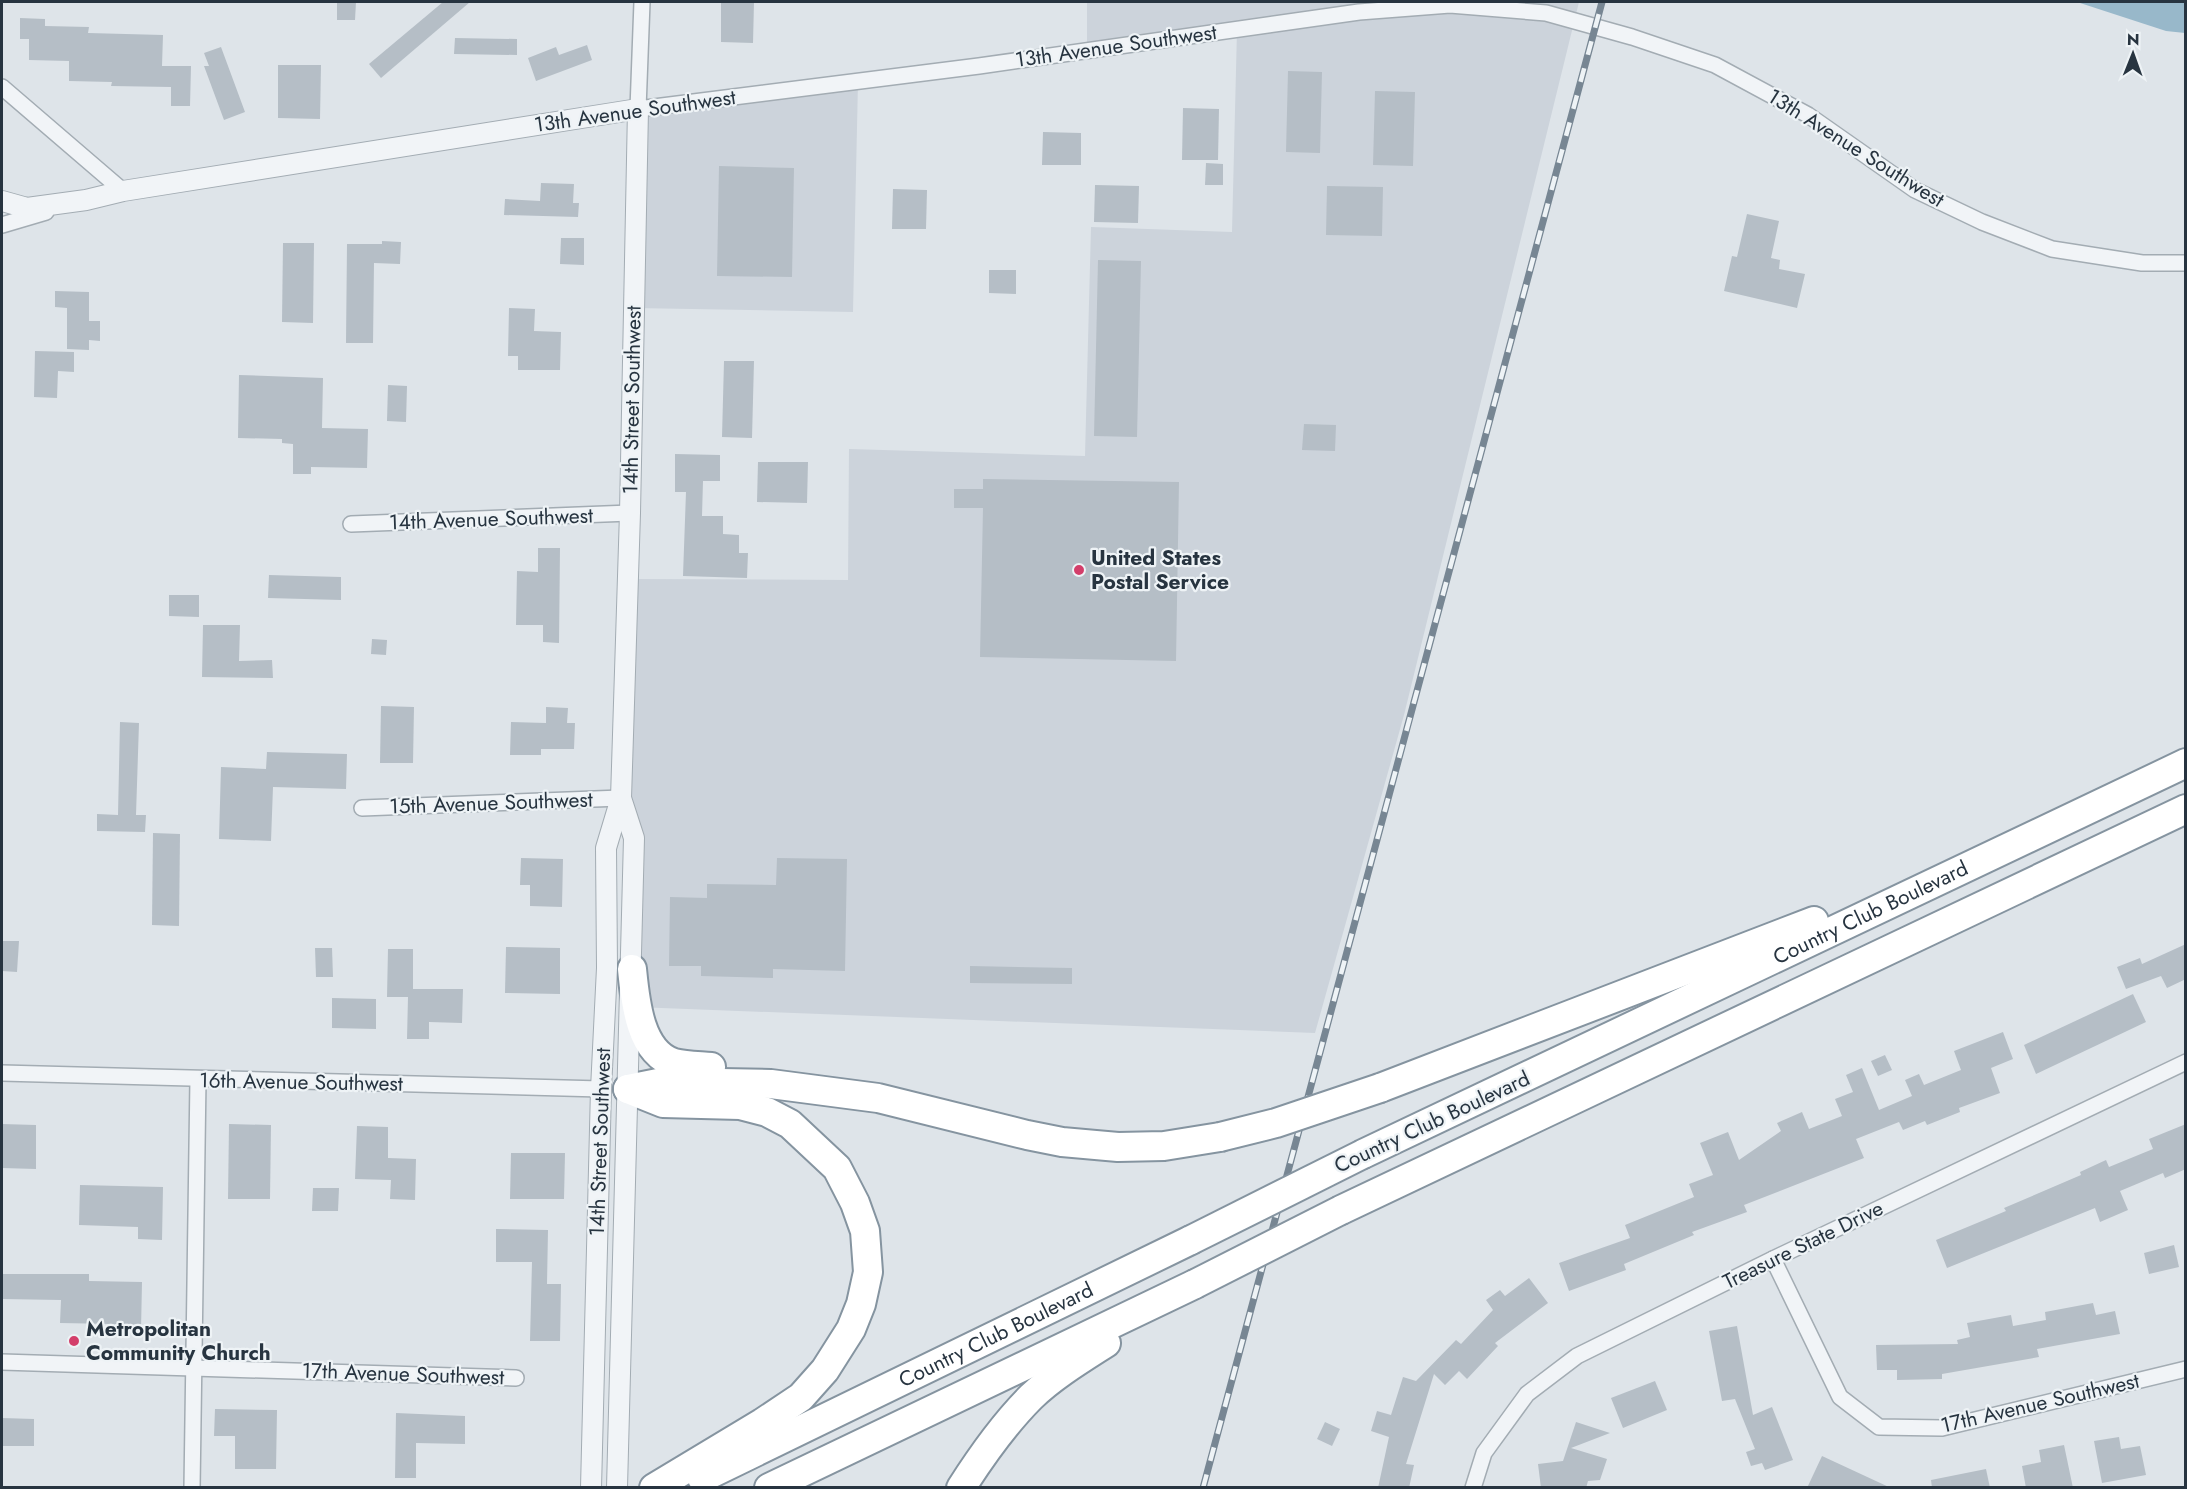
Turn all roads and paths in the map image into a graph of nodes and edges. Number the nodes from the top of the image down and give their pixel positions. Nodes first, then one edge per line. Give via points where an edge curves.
1 (642, 2) edge
2 (2, 87) edge
3 (638, 109) junction
4 (123, 191) junction
5 (86, 200) junction
6 (2, 201) edge
7 (2, 225) edge
8 (2186, 263) edge
9 (630, 513) junction
10 (351, 524) dead end
11 (2186, 763) edge
12 (621, 798) junction
13 (362, 808) dead end
14 (2186, 809) edge
15 (1880, 907) junction
16 (632, 969) junction
17 (2186, 1062) edge
18 (2, 1073) edge
19 (198, 1079) junction
20 (614, 1089) junction
21 (816, 1090) junction
22 (1773, 1259) junction
23 (1195, 1284) junction
24 (2, 1362) edge
25 (193, 1368) junction
26 (2186, 1370) edge
27 (516, 1378) dead end
28 (666, 1486) edge
29 (192, 1488) edge
30 (591, 1488) edge
31 (617, 1488) edge
32 (769, 1488) edge
33 (961, 1488) edge
34 (1473, 1488) edge

1 - 3 street, 14th Street Southwest
2 - 4 street
3 - 4 street, 13th Avenue Southwest
3 - 8 street, 13th Avenue Southwest via 1359,12 1450,4 1546,13 1715,65 1808,115 1915,190 1992,226 2052,249 2142,263
3 - 9 street, 14th Street Southwest
4 - 5 street, 13th Avenue Southwest
5 - 6 street via 27,208
5 - 7 street, 13th Avenue Southwest
9 - 10 street, 14th Avenue Southwest
9 - 12 street, 14th Street Southwest
11 - 15 highway, Country Club Boulevard
12 - 13 street, 15th Avenue Southwest
12 - 16 street, 14th Street Southwest via 634,838
12 - 20 street, 14th Street Southwest via 606,848
14 - 23 highway, Country Club Boulevard, bridge via 1341,1210
15 - 21 highway, bridge via 1822,917 1380,1088 1276,1123 1220,1137 1164,1146 1062,1142 878,1098
15 - 28 highway, Country Club Boulevard, bridge via 1191,1240
16 - 20 street, 14th Street Southwest
16 - 21 highway via 644,1034 673,1063 768,1074
17 - 22 street, Treasure State Drive
18 - 19 street, 16th Avenue Southwest
19 - 20 street, 16th Avenue Southwest
19 - 25 street
20 - 21 highway via 663,1082 771,1084
20 - 28 highway via 663,1103 740,1106 767,1112 790,1125 837,1168 865,1231 868,1272 861,1304 851,1329 825,1370 801,1397
20 - 30 street, 14th Street Southwest
20 - 31 street, 14th Street Southwest
22 - 26 street, 17th Avenue Southwest via 1840,1397 1879,1427 1942,1428
22 - 34 street, Treasure State Drive via 1577,1356 1527,1394 1484,1453
23 - 32 highway, Country Club Boulevard
23 - 33 highway via 1033,1395 986,1449
24 - 25 street, 17th Avenue Southwest
25 - 27 street, 17th Avenue Southwest
25 - 29 street

